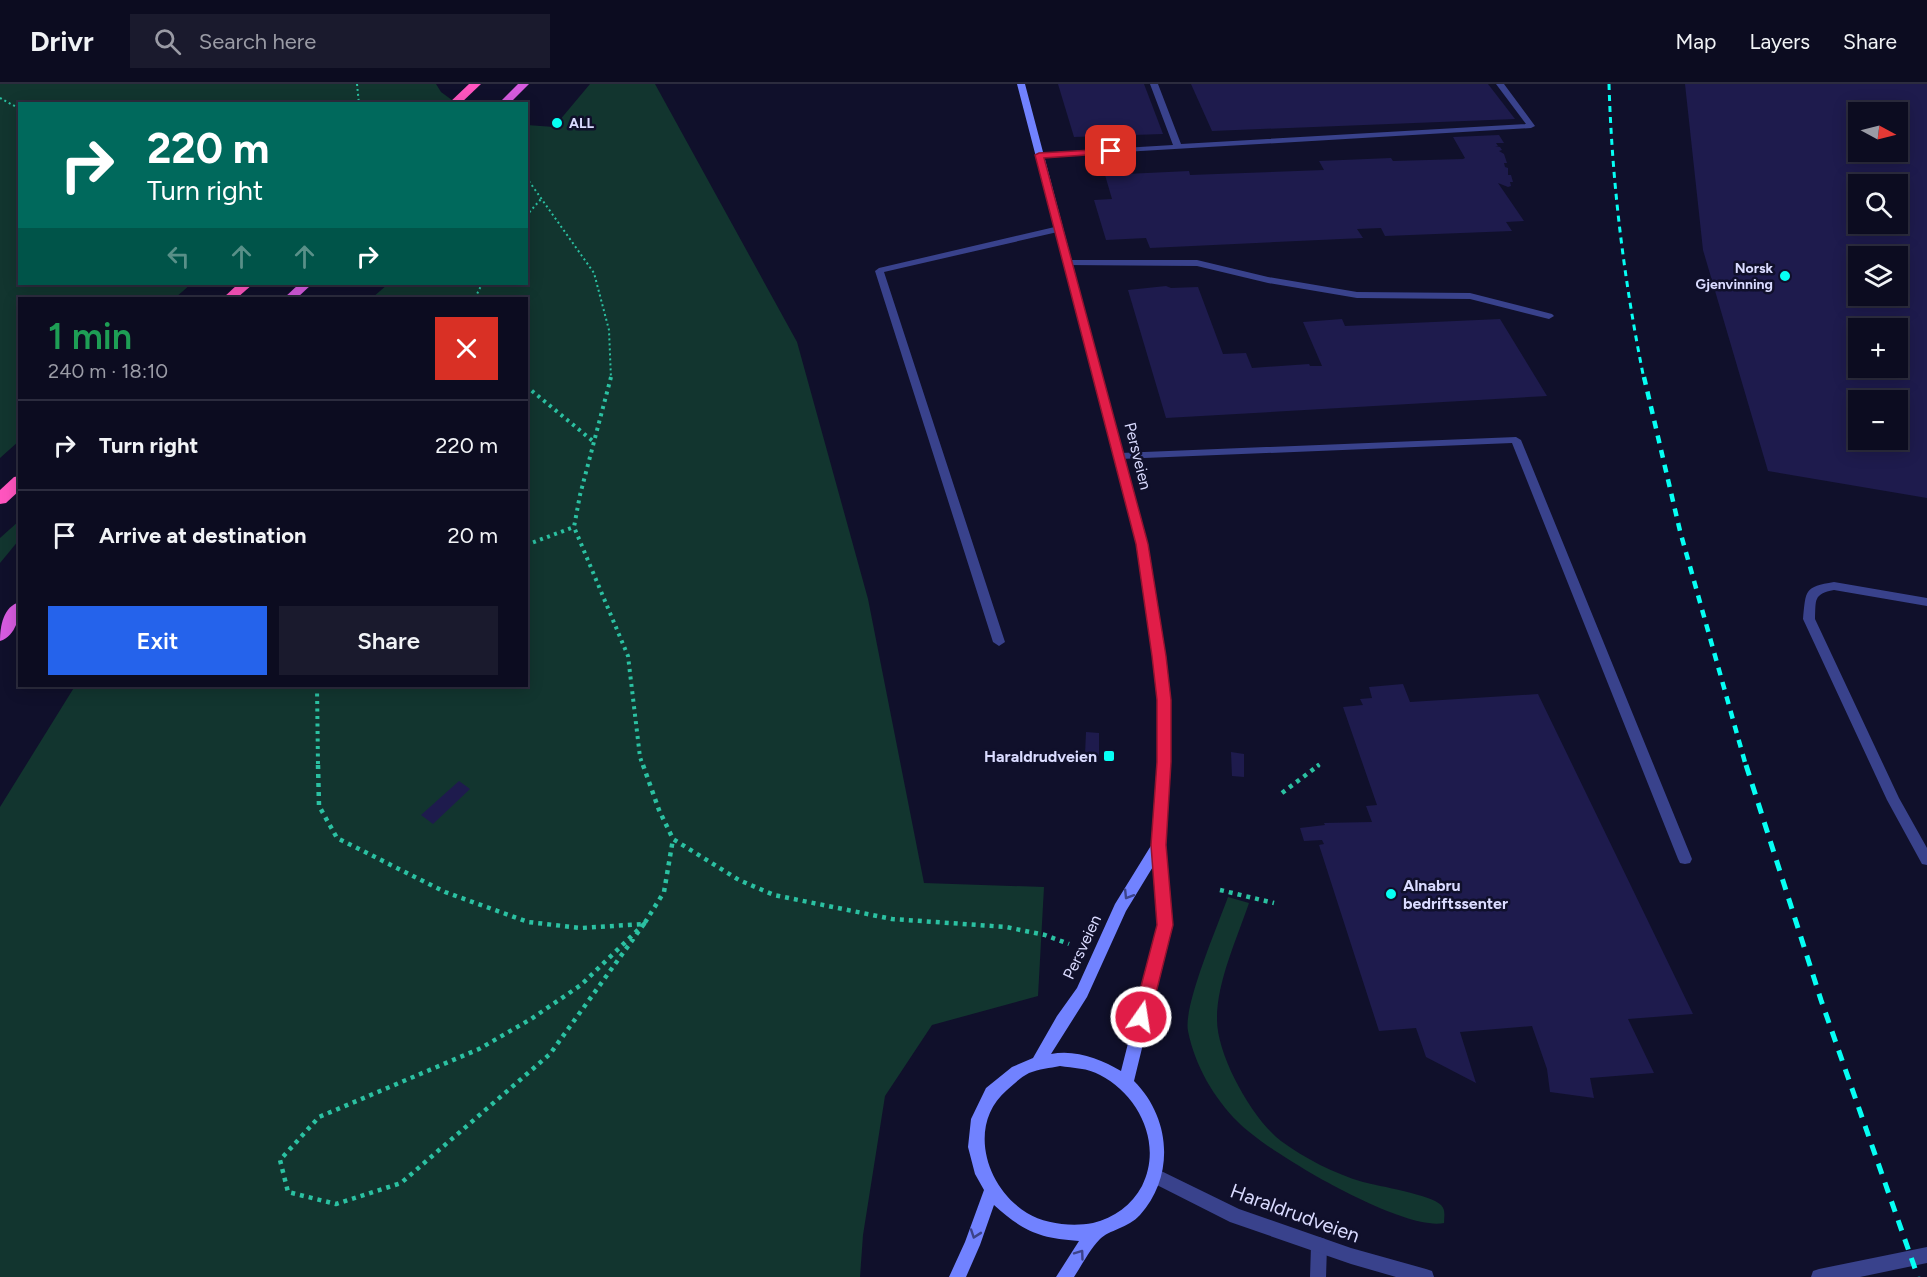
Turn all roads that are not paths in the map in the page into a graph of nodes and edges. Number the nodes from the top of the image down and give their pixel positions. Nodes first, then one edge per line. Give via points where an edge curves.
1 (476, 84) edge
2 (525, 84) edge
3 (1021, 84) edge
4 (1154, 84) edge
5 (1500, 84) edge
6 (455, 102) edge
7 (505, 102) edge
8 (1178, 147) junction
9 (1039, 155) junction
10 (1059, 229) junction
11 (1068, 263) junction
12 (245, 285) edge
13 (305, 285) edge
14 (230, 297) edge
15 (291, 297) edge
16 (1549, 316) dead end
17 (1120, 456) junction
18 (18, 483) edge
19 (0, 499) edge
20 (1927, 602) edge
21 (18, 610) edge
22 (0, 635) edge
23 (999, 642) dead end
24 (1159, 845) junction
25 (1685, 859) dead end
26 (1927, 860) edge
27 (1038, 1063) junction
28 (1126, 1083) junction
29 (1155, 1176) junction
30 (990, 1191) junction
31 (1096, 1231) junction
32 (1319, 1245) junction
33 (1927, 1255) edge
34 (957, 1277) edge
35 (1064, 1277) edge
36 (1318, 1277) edge
37 (1426, 1277) edge
38 (1819, 1277) edge

1 - 6 highway
2 - 7 highway
3 - 9 main road, Persveien
4 - 8 street
5 - 8 street via 1531,126
8 - 9 street
9 - 10 main road, Persveien
10 - 11 main road, Persveien
10 - 23 street via 879,271
11 - 16 street via 1197,263 1357,295 1470,296
11 - 17 main road, Persveien
12 - 14 highway
13 - 15 highway
17 - 24 main road, Persveien via 1142,544 1163,689
17 - 25 street via 1516,440
18 - 19 highway
20 - 26 street via 1834,586 1817,589 1811,597 1809,619 1893,800
21 - 22 highway
24 -> 27 main road, Persveien via 1120,908 1082,992
24 - 28 main road, Persveien via 1165,925
27 - 28 main road via 1060,1059 1084,1062
27 - 30 main road via 999,1086 986,1103 978,1124 980,1170
28 - 29 main road via 1143,1102 1155,1125 1159,1151
29 - 31 main road via 1133,1210
29 - 32 street, Haraldrudveien via 1236,1216
30 - 31 main road via 1010,1213 1037,1228 1067,1234
30 -> 34 main road
35 -> 31 main road
32 - 36 street
32 - 37 street, Haraldrudveien
33 - 38 street

